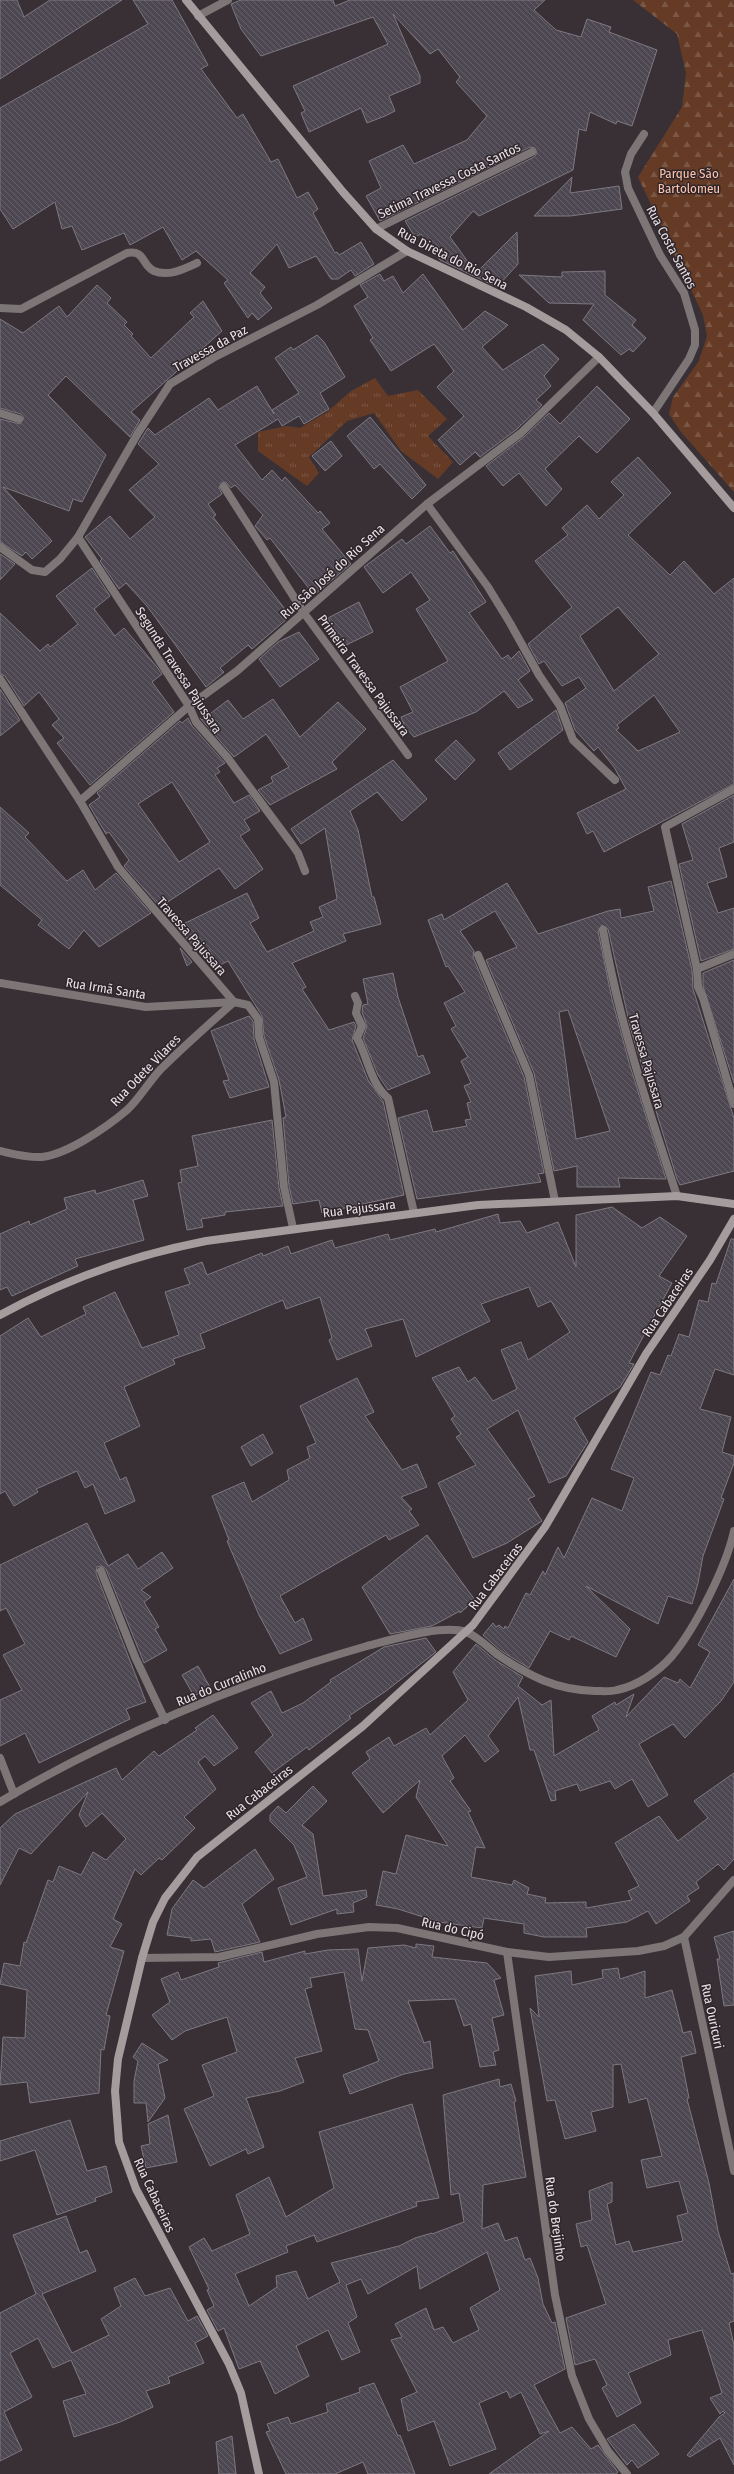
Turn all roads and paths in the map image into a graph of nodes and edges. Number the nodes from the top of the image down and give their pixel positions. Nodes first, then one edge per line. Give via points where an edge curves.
1 (186, 0) edge
2 (228, 0) edge
3 (198, 16) junction
4 (644, 134) dead end
5 (532, 152) dead end
6 (376, 229) junction
7 (407, 251) junction
8 (197, 263) dead end
9 (0, 308) edge
10 (599, 358) junction
11 (0, 413) edge
12 (653, 413) junction
13 (19, 419) dead end
14 (224, 487) dead end
15 (427, 504) junction
16 (734, 508) edge
17 (78, 536) junction
18 (0, 546) edge
19 (304, 613) junction
20 (0, 679) edge
21 (188, 706) junction
22 (408, 755) dead end
23 (615, 780) dead end
24 (734, 789) edge
25 (80, 801) junction
26 (305, 871) dead end
27 (602, 930) dead end
28 (734, 954) edge
29 (478, 955) dead end
30 (697, 969) junction
31 (0, 983) edge
32 (355, 996) dead end
33 (234, 1002) junction
34 (734, 1104) edge
35 (0, 1151) edge
36 (677, 1196) junction
37 (555, 1201) junction
38 (734, 1204) edge
39 (414, 1213) junction
40 (734, 1218) edge
41 (293, 1228) junction
42 (730, 1232) edge
43 (0, 1315) edge
44 (734, 1531) edge
45 (102, 1571) dead end
46 (466, 1632) junction
47 (165, 1720) junction
48 (0, 1758) edge
49 (14, 1794) junction
50 (0, 1802) edge
51 (734, 1880) edge
52 (684, 1937) junction
53 (507, 1952) junction
54 (142, 1958) junction
55 (734, 2170) edge
56 (259, 2474) edge
57 (627, 2474) edge

1 - 3 main road, Rua Direta do Rio Sena
2 - 3 street
3 - 6 main road, Rua Direta do Rio Sena
4 - 12 street, Rua Costa Santos via 631,154 625,172 628,188 660,255 684,293 695,330 695,345 689,358
5 - 6 street, Setima Travessa Costa Santos
6 - 7 main road, Rua Direta do Rio Sena
7 - 10 main road, Rua Direta do Rio Sena via 546,317
7 - 17 street, Travessa da Paz via 317,305 202,364 170,384 138,432
8 - 9 street via 178,271 162,273 153,270 139,254 127,253 22,309
10 - 12 main road, Rua Direta do Rio Sena
10 - 15 street, Rua Sâo José do Rio Sena via 521,433
11 - 13 street
12 - 16 main road, Rua Direta do Rio Sena
14 - 19 street, Primeira Travessa Pajussara
15 - 19 street, Rua Sâo José do Rio Sena
15 - 23 street via 495,599 538,675 560,706 572,740
17 - 18 street, Travessa da Paz via 45,572 32,570
17 - 21 street, Segunda Travessa Pajussara
19 - 21 street, Rua Sâo José do Rio Sena via 237,671
19 - 22 street, Primeira Travessa Pajussara
20 - 25 street, Travessa Pajussara
21 - 25 street, Rua Sâo José do Rio Sena
21 - 26 street, Segunda Travessa Pajussara via 196,722 227,757 291,842
24 - 30 street via 665,827
25 - 33 street, Travessa Pajussara via 122,872
27 - 36 street, Travessa Pajussara via 612,983 634,1066
28 - 30 street
29 - 37 street via 529,1074
30 - 34 street via 698,987
31 - 33 street, Rua Irmã Santa via 146,1007
32 - 39 street via 358,1003 356,1013 362,1026 357,1038 380,1091 388,1098
33 - 35 street, Rua Odete Vilares via 184,1046 127,1109 86,1138 64,1151 42,1157 20,1156
33 - 41 street, Travessa Pajussara via 248,1005 258,1020 259,1037 274,1082 284,1187
36 - 37 main road, Rua Pajussara
36 - 38 main road, Rua Pajussara
37 - 39 main road, Rua Pajussara via 478,1205
39 - 41 main road, Rua Pajussara
40 - 42 main road, Rua Cabaceiras
41 - 43 main road, Rua Pajussara via 163,1249 94,1272
42 - 46 main road, Rua Cabaceiras via 646,1354 545,1528
44 - 46 street via 713,1586 696,1619 671,1656 645,1679 616,1691 586,1691 555,1686 519,1670
45 - 47 street via 135,1657
46 - 47 street, Rua do Curralinho via 447,1631 402,1636 326,1658 249,1685
46 - 54 main road, Rua Cabaceiras via 363,1726 197,1857 165,1898 153,1922
47 - 49 street, Rua do Curralinho via 80,1759
48 - 49 street
49 - 50 street, Rua do Curralinho
51 - 52 street, Rua do Cipó
52 - 53 street, Rua do Cipó via 664,1946 584,1956 549,1957
52 - 55 street, Rua Ouricuri
53 - 54 street, Rua do Cipó via 397,1928 369,1927 317,1934 219,1957
53 - 57 street, Rua do Brejinho via 555,2295 572,2376 589,2419 608,2451
54 - 56 main road, Rua Cabaceiras via 118,2059 115,2091 119,2142 136,2189 232,2371 241,2393

